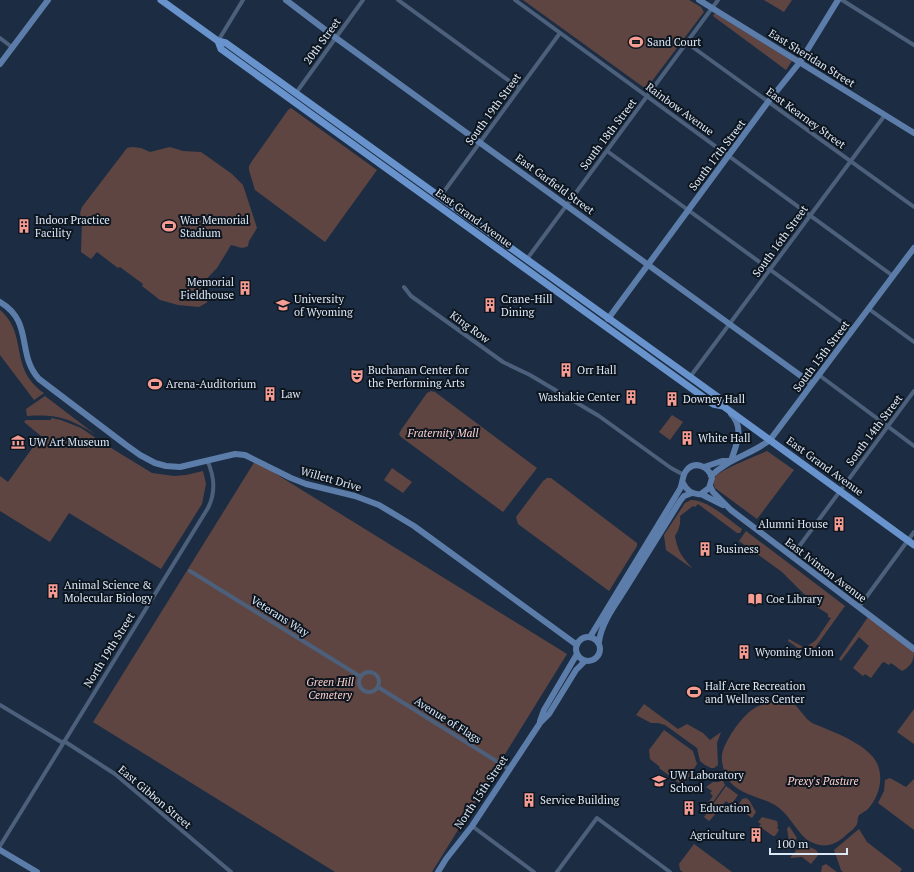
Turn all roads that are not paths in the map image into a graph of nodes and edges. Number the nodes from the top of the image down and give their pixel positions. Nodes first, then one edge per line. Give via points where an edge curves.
1 (48, 0) edge
2 (161, 0) edge
3 (243, 0) edge
4 (286, 0) edge
5 (363, 0) edge
6 (398, 0) edge
7 (514, 0) edge
8 (699, 0) edge
9 (718, 0) edge
10 (838, 0) edge
11 (842, 0) edge
12 (713, 8) junction
13 (560, 33) junction
14 (0, 38) edge
15 (336, 38) junction
16 (218, 41) junction
17 (687, 43) junction
18 (914, 45) edge
19 (12, 48) junction
20 (800, 62) junction
21 (0, 64) edge
22 (519, 88) junction
23 (296, 93) junction
24 (647, 97) junction
25 (768, 102) junction
26 (885, 115) junction
27 (914, 133) edge
28 (480, 142) junction
29 (607, 151) junction
30 (729, 156) junction
31 (850, 161) junction
32 (440, 196) junction
33 (566, 206) junction
34 (914, 207) edge
35 (688, 211) junction
36 (810, 215) junction
37 (914, 248) edge
38 (527, 259) junction
39 (648, 265) junction
40 (770, 270) junction
41 (893, 276) junction
42 (404, 287) dead end
43 (0, 302) edge
44 (869, 309) junction
45 (608, 318) junction
46 (730, 324) junction
47 (853, 330) junction
48 (914, 342) edge
49 (819, 375) junction
50 (690, 377) junction
51 (812, 384) junction
52 (914, 391) edge
53 (723, 406) junction
54 (888, 426) junction
55 (770, 440) junction
56 (914, 446) edge
57 (208, 460) junction
58 (730, 461) junction
59 (704, 467) junction
60 (684, 475) junction
61 (711, 476) junction
62 (683, 483) junction
63 (710, 486) junction
64 (840, 490) junction
65 (692, 493) junction
66 (701, 494) junction
67 (726, 506) junction
68 (914, 532) edge
69 (911, 543) edge
70 (648, 545) junction
71 (792, 556) junction
72 (190, 571) dead end
73 (860, 607) junction
74 (590, 637) junction
75 (599, 642) junction
76 (577, 645) junction
77 (914, 649) edge
78 (577, 654) junction
79 (585, 661) junction
80 (361, 677) junction
81 (378, 687) junction
82 (0, 705) edge
83 (540, 723) junction
84 (64, 742) junction
85 (508, 769) junction
86 (472, 826) junction
87 (0, 846) edge
88 (0, 850) edge
89 (665, 870) edge
90 (37, 872) edge
91 (231, 872) edge
92 (438, 872) edge
93 (534, 872) edge
94 (557, 872) edge
95 (670, 872) edge

1 - 19 street
2 - 16 main road, East Grand Avenue
3 - 16 street
4 - 15 street, East Garfield Street
5 - 15 street, 20th Street
6 - 22 street
7 - 13 street, Rainbow Avenue
8 - 12 street, East Sheridan Street
9 - 12 street, South 18th Street
10 - 20 street, South 17th Street
11 - 18 street
12 - 17 street, South 18th Street
12 - 20 street, East Sheridan Street
13 - 22 street, South 19th Street
13 - 24 street, Rainbow Avenue
14 - 19 street
15 - 23 street, 20th Street
15 - 28 street, East Garfield Street
16 - 23 main road, East Grand Avenue via 226,43
16 - 53 main road, East Grand Avenue via 221,49 610,331 713,404
17 - 24 street, South 18th Street
17 - 25 street, East Kearney Street
19 - 21 street
20 - 25 street, South 17th Street
20 - 26 street, East Sheridan Street
22 - 28 street, South 19th Street
23 - 32 main road, East Grand Avenue
24 - 29 street, South 18th Street
24 - 30 street, Rainbow Avenue
25 - 30 street, South 17th Street
25 - 31 street, East Kearney Street
26 - 27 street, East Sheridan Street
26 - 31 street, South 16th Street
28 - 32 street, South 19th Street
28 - 33 street, East Garfield Street
29 - 33 street, South 18th Street
29 - 35 street
30 - 35 street, South 17th Street
30 - 36 street, Rainbow Avenue
31 - 34 street, East Kearney Street
31 - 36 street, South 16th Street
32 - 38 main road, East Grand Avenue
33 - 38 street, South 18th Street
33 - 39 street, East Garfield Street
35 - 39 street, South 17th Street
35 - 40 street
36 - 40 street, South 16th Street
36 - 41 street, Rainbow Avenue
37 - 41 street, South 15th Street
38 - 45 main road, East Grand Avenue
39 - 45 street, South 17th Street
39 - 46 street, East Garfield Street
40 - 46 street, South 16th Street
40 - 47 street
41 - 44 street, South 15th Street
42 - 60 street, King Row via 411,296 503,362 599,416
43 - 57 street, Willett Drive via 20,322 29,363 34,374 44,384 150,461 180,467
44 - 47 street, South 15th Street
44 - 48 street
45 - 50 main road, East Grand Avenue
46 - 50 street, South 16th Street
46 - 51 street, East Garfield Street
47 - 49 street, South 15th Street
49 - 51 street, South 15th Street
49 - 54 street
50 - 53 main road, East Grand Avenue via 718,397
51 - 55 street, South 15th Street
52 - 54 street, South 14th Street
53 - 55 main road, East Grand Avenue
53 - 58 street via 734,417 739,427 738,442
54 - 56 street
54 - 64 street, South 14th Street
55 - 58 street, South 15th Street
55 - 64 main road, East Grand Avenue
57 - 76 street, Willett Drive via 235,454 245,455 298,481 383,506 420,530
57 - 84 street, North 19th Street via 214,482 213,496 208,508
58 - 59 street, South 15th Street
58 - 61 street, South 15th Street
59 - 60 street, South 15th Street via 694,466
59 - 61 street
60 - 62 street
61 - 63 street
62 - 65 street
62 - 70 street
63 - 66 street
63 - 67 street, East Ivinson Avenue via 712,492
64 - 69 main road, East Grand Avenue
64 - 71 street, South 14th Street
65 - 66 street
65 - 70 street via 684,496
66 - 67 street, East Ivinson Avenue
67 - 71 street, East Ivinson Avenue
68 - 69 street
69 - 73 street
70 - 74 street
70 - 75 street, North 15th Street via 612,610
71 - 73 street, East Ivinson Avenue
72 - 80 street, Veterans Way
73 - 77 street, East Ivinson Avenue
74 - 75 street
74 - 76 street via 581,639
75 - 79 street, North 15th Street via 601,649 598,657 593,661
76 - 78 street
78 - 79 street
78 - 83 street, North 15th Street via 544,710
79 - 83 street, North 15th Street
80 - 81 street via 368,672 374,674 378,678
80 - 81 street via 363,690 371,692
81 - 85 street, Avenue of Flags
82 - 84 street, East Gibbon Street
83 - 85 street, North 15th Street
84 - 87 street, North 19th Street
84 - 91 street, East Gibbon Street via 115,774
85 - 86 street, North 15th Street
86 - 92 street, North 15th Street
86 - 93 street
88 - 90 street
89 - 94 street via 597,818
89 - 95 street

